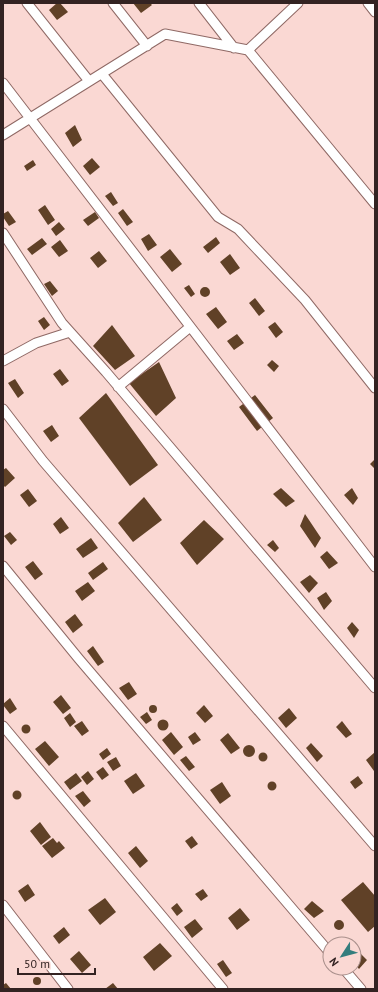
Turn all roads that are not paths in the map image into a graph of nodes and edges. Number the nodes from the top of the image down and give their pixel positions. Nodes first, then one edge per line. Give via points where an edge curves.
1 (27, 3) edge
2 (113, 3) edge
3 (199, 3) edge
4 (298, 3) edge
5 (368, 3) edge
6 (375, 12) edge
7 (147, 46) junction
8 (234, 48) junction
9 (248, 50) junction
10 (102, 74) junction
11 (89, 82) junction
12 (3, 83) edge
13 (30, 118) junction
14 (3, 135) edge
15 (375, 204) edge
16 (3, 233) edge
17 (190, 327) junction
18 (70, 332) junction
19 (3, 361) edge
20 (118, 387) junction
21 (375, 388) edge
22 (3, 410) edge
23 (3, 566) edge
24 (375, 567) edge
25 (375, 688) edge
26 (3, 726) edge
27 (375, 846) edge
28 (3, 905) edge
29 (322, 944) edge
30 (350, 976) edge
31 (68, 989) edge
32 (223, 989) edge
33 (361, 989) edge

1 - 11 street
2 - 7 street
3 - 8 street
4 - 9 street
5 - 6 street
7 - 8 street via 165,34
7 - 10 street
8 - 9 street
9 - 15 street
10 - 11 street
10 - 21 street via 218,217 238,229 305,300
11 - 13 street
12 - 13 street
13 - 14 street
13 - 17 street
16 - 18 street
17 - 20 street
17 - 24 street
18 - 19 street via 36,343
18 - 20 street
20 - 25 street
22 - 27 street via 43,461
23 - 29 street via 78,659
26 - 32 street
28 - 31 street
30 - 33 street

